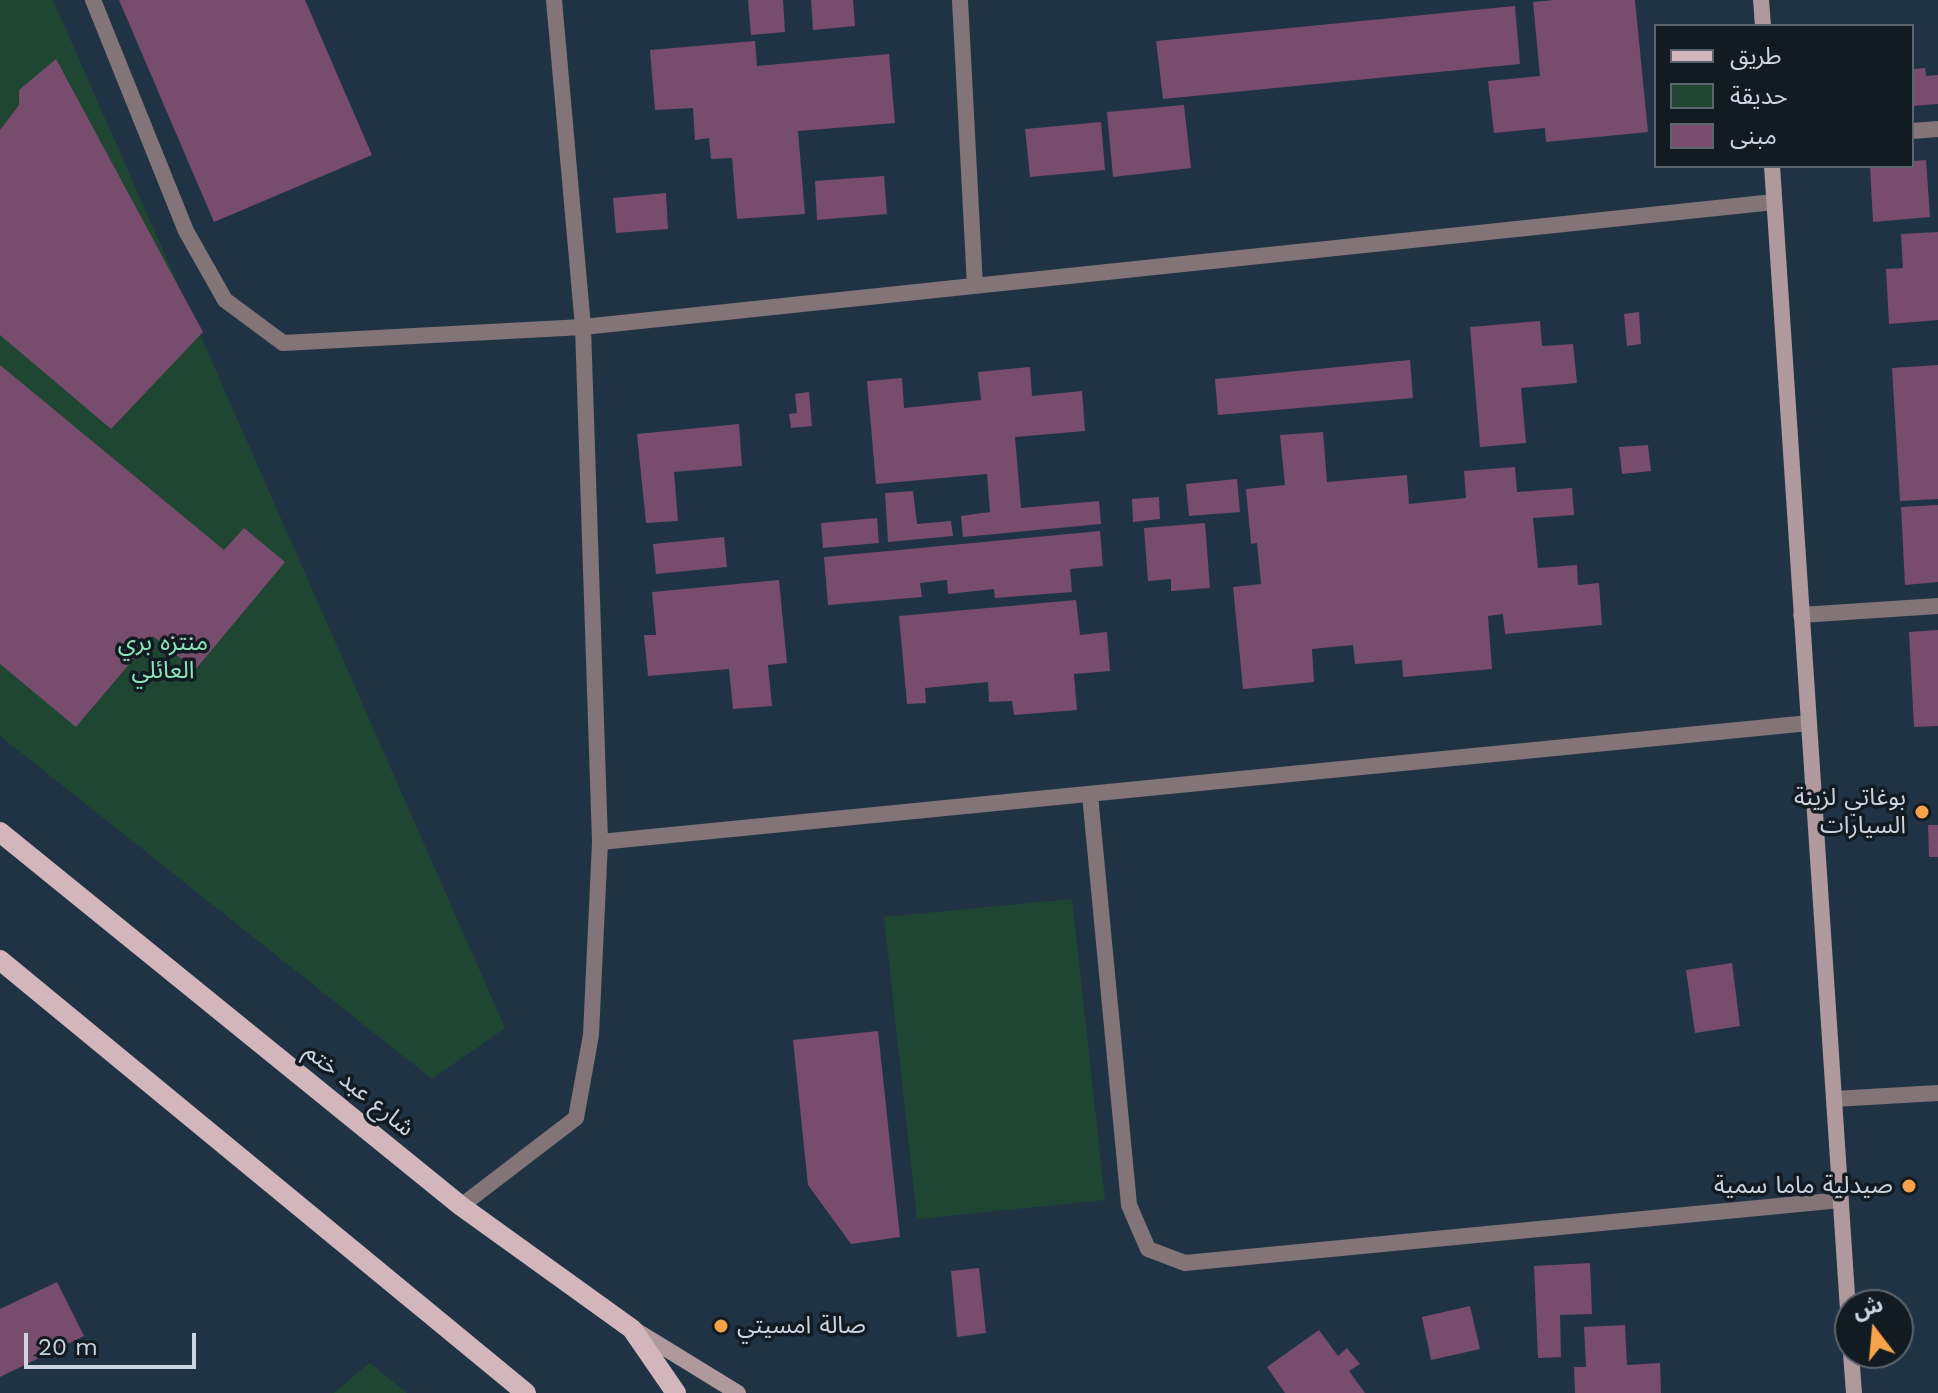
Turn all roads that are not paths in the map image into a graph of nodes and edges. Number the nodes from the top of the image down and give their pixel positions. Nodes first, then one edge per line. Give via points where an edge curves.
1 (93, 0) edge
2 (554, 0) edge
3 (960, 0) edge
4 (1761, 0) edge
5 (1763, 24) edge
6 (1938, 129) edge
7 (1914, 131) edge
8 (1772, 168) edge
9 (1774, 202) junction
10 (975, 286) junction
11 (583, 327) junction
12 (1938, 606) edge
13 (1801, 615) junction
14 (1809, 723) junction
15 (1090, 795) junction
16 (0, 832) edge
17 (600, 842) junction
18 (0, 960) edge
19 (1938, 1093) edge
20 (1834, 1099) junction
21 (1841, 1200) junction
22 (461, 1206) junction
23 (1847, 1289) edge
24 (632, 1329) junction
25 (1852, 1369) edge
26 (526, 1393) edge
27 (676, 1393) edge
28 (738, 1393) edge
29 (1854, 1393) edge

1 - 11 street via 186,231 225,300 283,343
2 - 11 street
3 - 10 street
4 - 5 street
6 - 7 street
8 - 9 street
9 - 10 street
9 - 13 street
10 - 11 street
11 - 17 street
12 - 13 street
13 - 14 street
14 - 15 street
14 - 20 street
15 - 17 street
15 - 21 street via 1129,1205 1148,1249 1185,1263
16 - 22 main road, شارع عبد ختم
17 - 22 street via 591,1035 576,1118
18 - 26 main road
19 - 20 street
20 - 21 street
21 - 23 street
22 - 24 main road, شارع عبد ختم
24 - 27 main road, شارع عبد ختم
24 - 28 street
25 - 29 street

